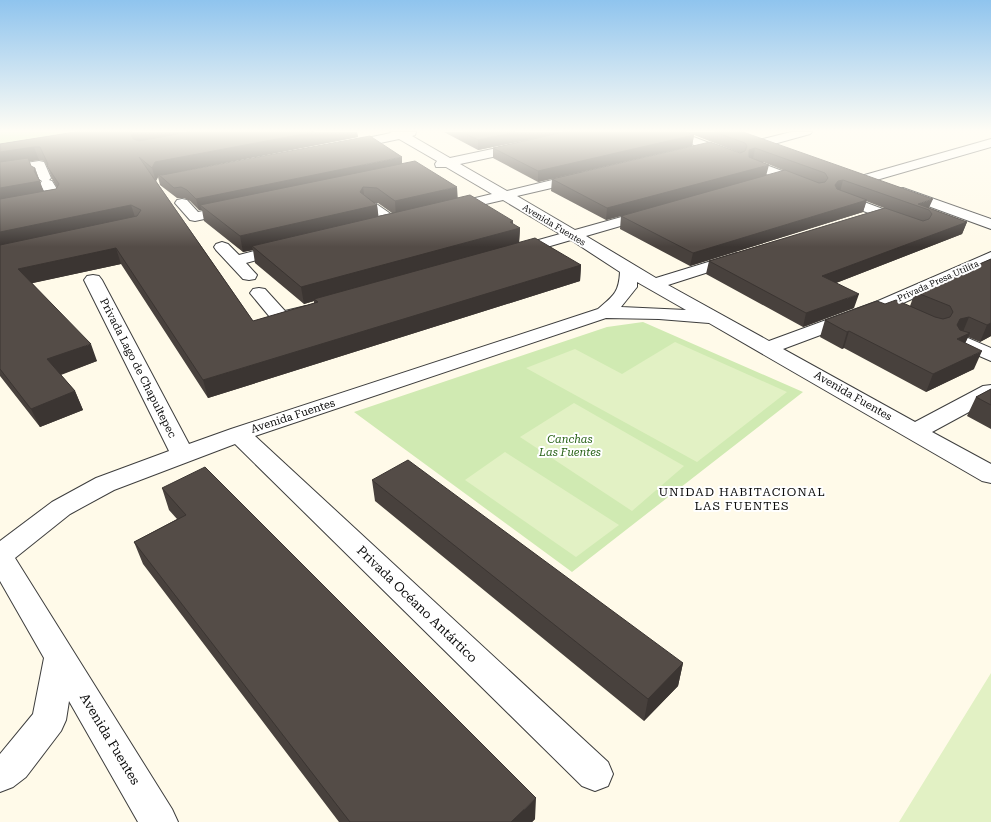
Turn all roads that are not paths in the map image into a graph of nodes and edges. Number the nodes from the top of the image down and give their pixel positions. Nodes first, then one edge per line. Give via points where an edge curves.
1 (41, 170) edge
2 (462, 170) edge
3 (769, 170) edge
4 (896, 170) edge
5 (595, 174) edge
6 (851, 174) edge
7 (784, 176) junction
8 (866, 179) junction
9 (762, 182) edge
10 (817, 189) edge
11 (504, 195) junction
12 (840, 197) edge
13 (182, 203) edge
14 (248, 205) edge
15 (370, 206) edge
16 (0, 209) edge
17 (663, 210) edge
18 (437, 211) edge
19 (880, 212) junction
20 (407, 218) edge
21 (858, 220) edge
22 (392, 222) junction
23 (991, 224) edge
24 (378, 225) edge
25 (912, 225) edge
26 (573, 235) junction
27 (295, 246) edge
28 (222, 247) dead end
29 (752, 253) edge
30 (504, 255) edge
31 (991, 257) edge
32 (234, 261) junction
33 (629, 270) junction
34 (249, 275) dead end
35 (94, 280) dead end
36 (654, 284) junction
37 (259, 293) dead end
38 (884, 305) junction
39 (319, 307) edge
40 (604, 313) junction
41 (903, 313) edge
42 (715, 318) junction
43 (961, 341) edge
44 (768, 348) junction
45 (991, 356) edge
46 (991, 390) edge
47 (915, 432) junction
48 (239, 434) junction
49 (183, 455) junction
50 (991, 475) edge
51 (0, 556) edge
52 (60, 656) junction
53 (595, 774) dead end
54 (0, 775) edge
55 (160, 822) edge

1 - 16 street via 56,199
2 - 11 street, Avenida Fuentes
3 - 7 street
4 - 8 street
5 - 11 street
6 - 8 street
7 - 9 street
7 - 10 street
8 - 23 street
11 - 18 street
11 - 26 street, Avenida Fuentes
12 - 19 street
13 - 14 street via 195,217
15 - 22 street
17 - 26 street
19 - 21 street
19 - 25 street
20 - 22 street
22 - 24 street
26 - 30 street
26 - 33 street, Avenida Fuentes
27 - 32 street
28 - 32 street
29 - 36 street
31 - 38 street, Privada Presa Utilita
32 - 34 street
33 - 36 street, Avenida Fuentes
33 - 40 street, Avenida Fuentes via 628,287 618,301
35 - 49 street, Privada Lago de Chapultepec
36 - 42 street, Avenida Fuentes
37 - 39 street via 281,318
38 - 41 street, Privada Presa Utilita
38 - 44 street, Privada Presa Utilita
40 - 42 street, Avenida Fuentes via 668,313
40 - 48 street, Avenida Fuentes
42 - 44 street, Avenida Fuentes
43 - 45 street
44 - 47 street, Avenida Fuentes
46 - 47 street
47 - 50 street, Avenida Fuentes
48 - 49 street, Avenida Fuentes
48 - 53 street, Privada Océano Antártico
49 - 51 street, Avenida Fuentes via 105,484 61,508
51 - 52 street, Avenida Fuentes
52 - 54 street via 49,720 14,765
52 - 55 street, Avenida Fuentes

